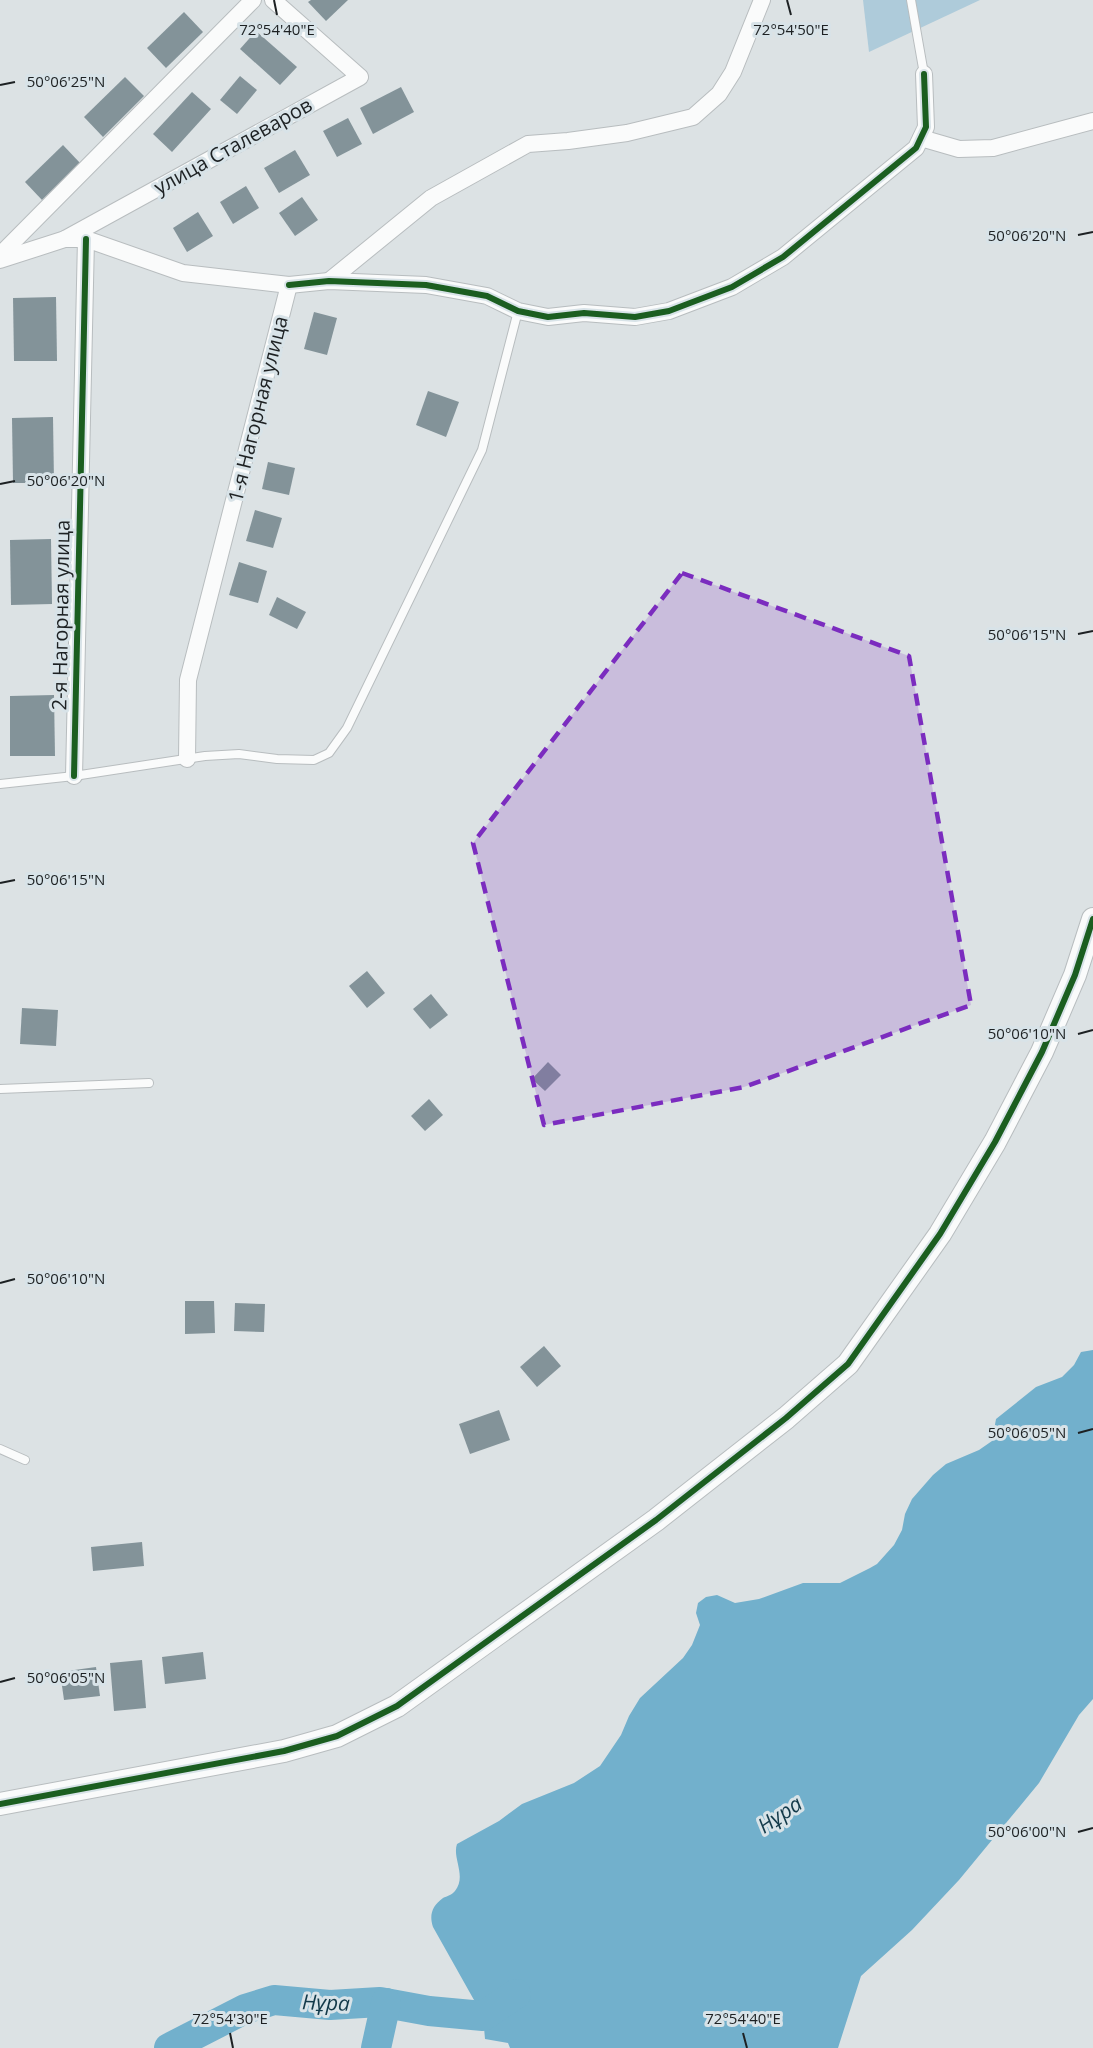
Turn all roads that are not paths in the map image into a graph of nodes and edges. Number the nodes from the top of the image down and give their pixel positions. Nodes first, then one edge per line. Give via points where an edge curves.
1 (253, 0) edge
2 (273, 0) edge
3 (762, 0) edge
4 (911, 0) edge
5 (924, 74) joint
6 (1093, 121) edge
7 (921, 138) junction
8 (86, 238) junction
9 (64, 239) junction
10 (0, 255) edge
11 (0, 260) edge
12 (329, 281) junction
13 (289, 285) junction
14 (518, 312) junction
15 (187, 759) junction
16 (74, 776) junction
17 (0, 784) edge
18 (1093, 920) edge
19 (149, 1083) dead end
20 (0, 1089) edge
21 (0, 1449) edge
22 (25, 1460) dead end
23 (0, 1804) edge

1 - 10 street
2 - 9 street, улица Сталеваров via 360,77
3 - 12 street via 733,72 719,94 693,117 627,133 528,144 431,198
4 - 5 lane
5 - 7 street via 926,128
6 - 7 street via 993,148 960,149
7 - 14 street via 916,148 791,251 732,287 669,311 635,317 584,313 548,317
8 - 9 street
8 - 13 street via 183,273
8 - 16 street, 2-я Нагорная улица
9 - 11 street, улица Сталеваров
12 - 13 street
12 - 14 street via 426,285 487,296
13 - 15 street, 1-я Нагорная улица via 188,680
14 - 15 lane via 482,450 347,728 328,753 314,760 239,754
15 - 16 lane
16 - 17 lane
18 - 23 street via 1075,975 1042,1052 995,1142 940,1234 848,1364 786,1418 656,1520 397,1706 337,1736 284,1751
19 - 20 lane
21 - 22 lane

